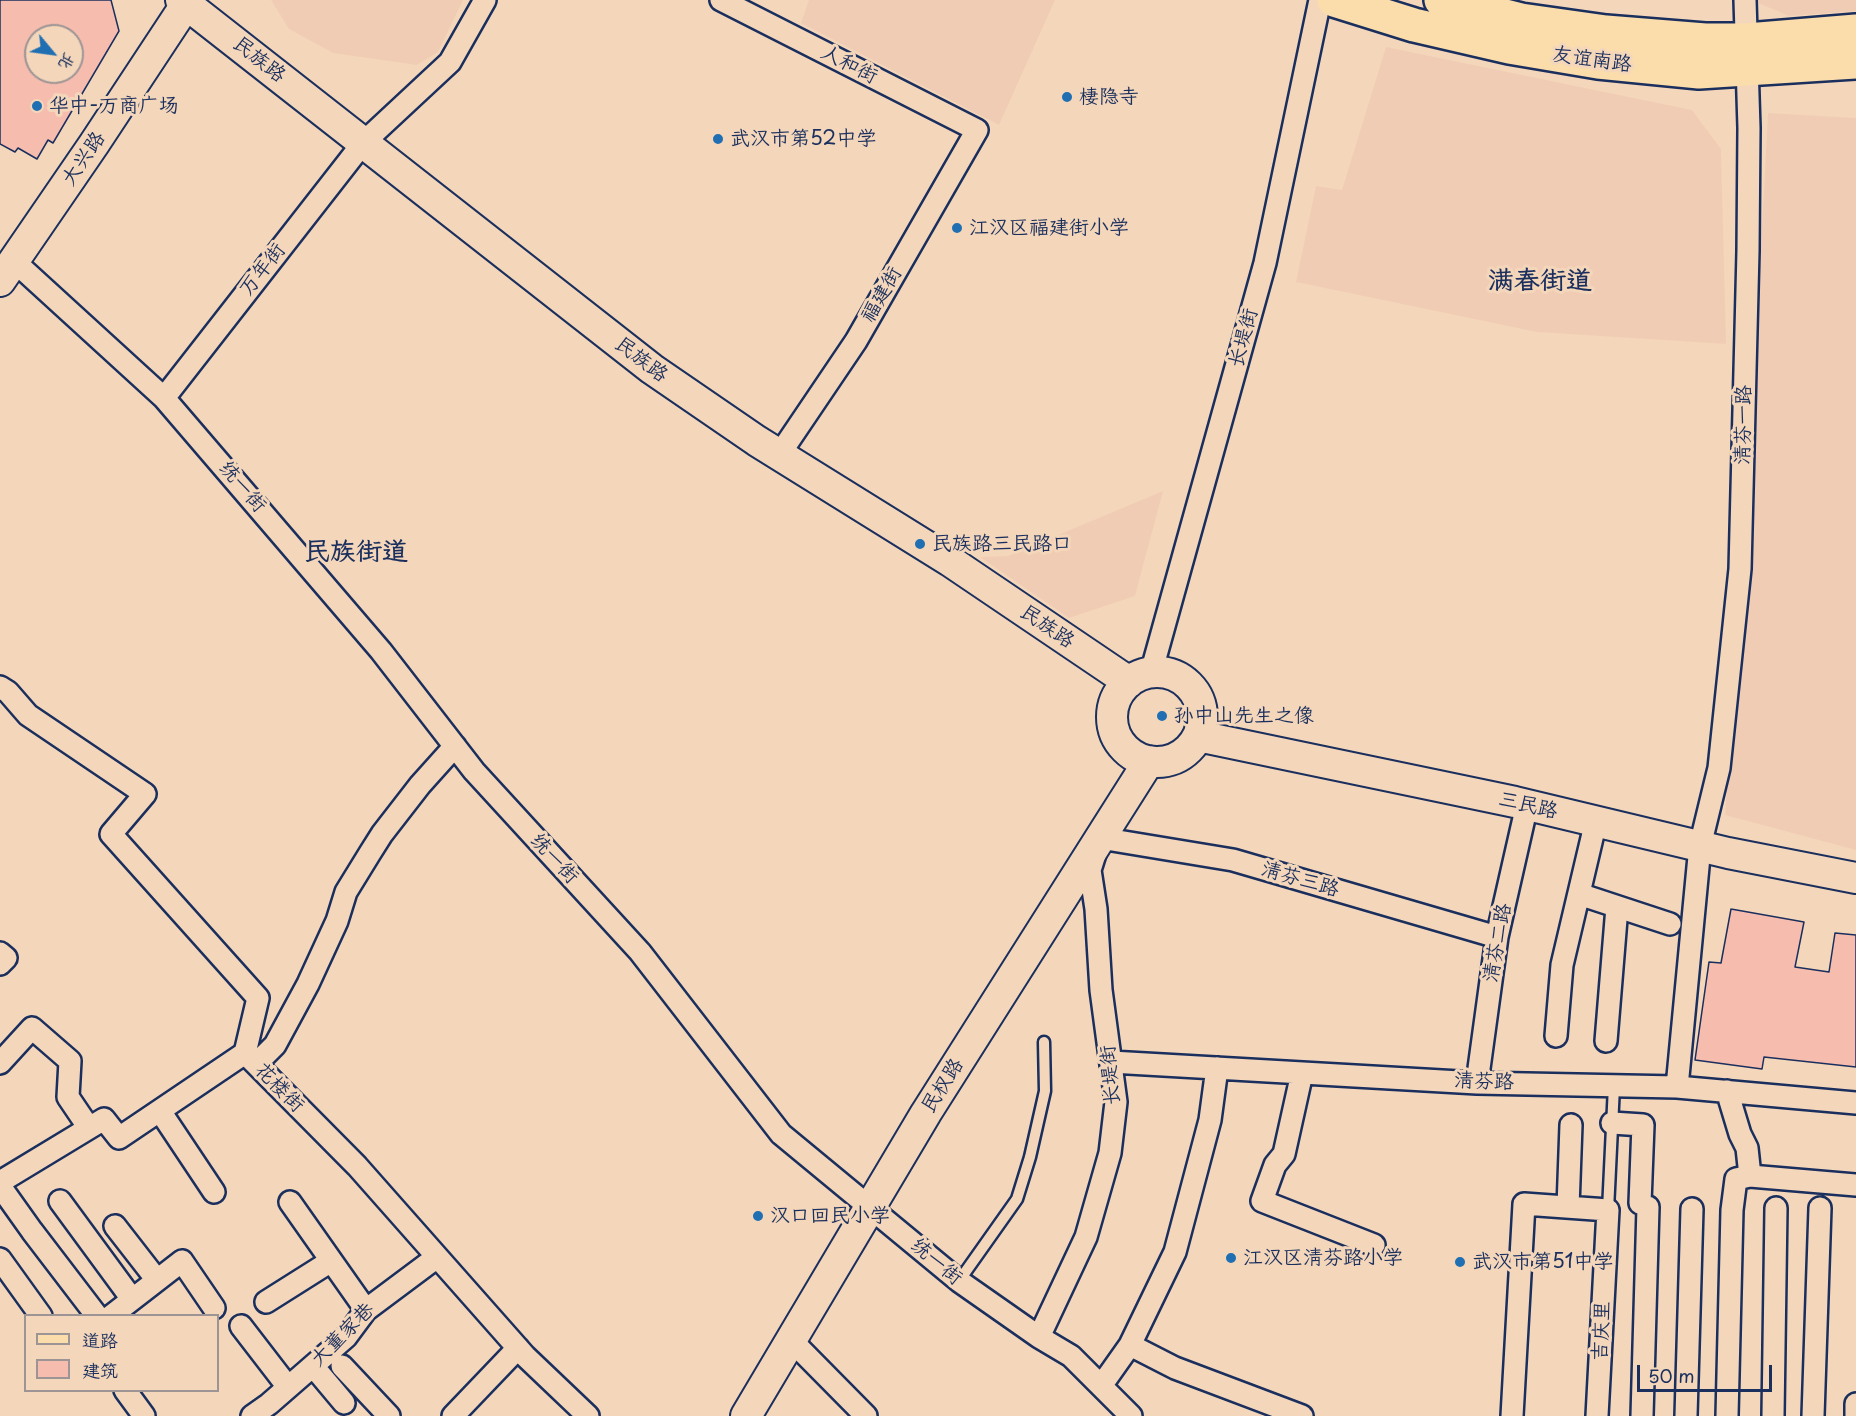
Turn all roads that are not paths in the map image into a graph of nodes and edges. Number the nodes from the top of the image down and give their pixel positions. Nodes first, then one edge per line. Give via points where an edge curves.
1 (485, 0) edge
2 (721, 0) edge
3 (1320, 0) edge
4 (1334, 0) edge
5 (1441, 0) edge
6 (1745, 0) edge
7 (186, 2) edge
8 (1856, 31) edge
9 (1747, 55) junction
10 (1856, 62) edge
11 (977, 130) joint
12 (363, 142) junction
13 (7, 271) edge
14 (164, 398) junction
15 (779, 455) junction
16 (1140, 677) junction
17 (0, 687) edge
18 (1198, 736) junction
19 (455, 746) junction
20 (1149, 760) junction
21 (1527, 805) junction
22 (1596, 822) junction
23 (1100, 838) junction
24 (1700, 846) junction
25 (1856, 878) edge
26 (1579, 894) junction
27 (1617, 907) junction
28 (1670, 924) dead end
29 (1497, 937) junction
30 (0, 952) edge
31 (0, 964) edge
32 (1556, 1036) dead end
33 (1606, 1041) dead end
34 (1044, 1042) dead end
35 (250, 1059) junction
36 (1111, 1062) junction
37 (0, 1063) edge
38 (1216, 1068) junction
39 (1302, 1073) junction
40 (1477, 1083) junction
41 (1614, 1086) junction
42 (1677, 1087) junction
43 (1727, 1091) junction
44 (1856, 1103) edge
45 (160, 1111) junction
46 (1612, 1123) junction
47 (1571, 1125) dead end
48 (89, 1128) junction
49 (1750, 1176) junction
50 (0, 1184) edge
51 (1856, 1185) edge
52 (214, 1192) dead end
53 (60, 1202) dead end
54 (290, 1202) dead end
55 (871, 1206) junction
56 (1568, 1207) junction
57 (1776, 1208) dead end
58 (1820, 1208) dead end
59 (1692, 1209) dead end
60 (1608, 1210) junction
61 (115, 1226) dead end
62 (1374, 1245) dead end
63 (437, 1257) junction
64 (0, 1259) edge
65 (331, 1261) junction
66 (157, 1280) junction
67 (959, 1281) junction
68 (132, 1299) junction
69 (266, 1302) dead end
70 (214, 1308) dead end
71 (366, 1310) junction
72 (40, 1314) edge
73 (95, 1314) edge
74 (113, 1314) edge
75 (241, 1326) dead end
76 (1039, 1337) junction
77 (791, 1340) junction
78 (1130, 1345) junction
79 (518, 1348) junction
80 (313, 1366) junction
81 (342, 1366) dead end
82 (359, 1384) junction
83 (1101, 1386) junction
84 (288, 1388) junction
85 (132, 1393) edge
86 (1856, 1404) edge
87 (1290, 1414) edge
88 (144, 1416) edge
89 (252, 1416) edge
90 (390, 1416) edge
91 (453, 1416) edge
92 (588, 1416) edge
93 (746, 1416) edge
94 (866, 1416) edge
95 (1131, 1416) edge
96 (1512, 1416) edge
97 (1597, 1416) edge
98 (1642, 1416) edge
99 (1686, 1416) edge
100 (1727, 1416) edge
101 (1773, 1416) edge
102 (1813, 1416) edge
103 (1856, 1416) edge

1 - 12 street via 450,62
2 - 11 street, 人和街
3 - 16 street, 长堤街 via 1265,263
4 - 9 main road, 友谊南路 via 1414,26 1598,62 1699,72
5 - 9 main road, 友谊南路 via 1521,20 1705,40
6 - 9 street, 清芬一路
7 - 12 street, 民族路
7 - 13 street, 大兴路
8 - 9 main road, 友谊南路
9 - 10 main road, 友谊南路
9 - 24 street, 清芬一路 via 1748,252 1740,569 1719,768
11 - 15 street, 福建街 via 856,341
12 - 14 street, 万年街
12 - 15 street, 民族路 via 652,369
13 - 14 street, 统一街
14 - 19 street, 统一街 via 381,651
15 - 16 street, 民族路
16 - 18 street via 1167,673 1182,679 1192,689 1200,702 1202,721
16 - 20 street via 1117,697 1112,712 1116,735 1125,749
17 - 35 street, 花楼街 via 28,716 145,794 111,834 258,998
18 - 20 street via 1181,756 1162,762
18 - 21 street, 三民路
19 - 35 street via 382,834 346,892 308,984 275,1046
19 - 55 street, 统一街 via 640,952 781,1134
20 - 23 street, 民权路
21 - 22 street, 三民路
21 - 29 street, 清芬二路
22 - 24 street, 三民路
22 - 26 street
23 - 29 street, 清芬三路 via 1233,860
23 - 36 street, 长堤街 via 1090,870
23 - 55 street, 民权路
24 - 25 street, 三民路
24 - 42 street, 清芬一路
26 - 27 street
26 - 32 street via 1562,965
27 - 28 street
27 - 33 street
29 - 40 street, 清芬二路
30 - 31 street via 6,957
34 - 67 lane via 1045,1091 1017,1199
35 - 45 street
35 - 63 street, 花楼街 via 357,1166
36 - 38 street, 清芬路
36 - 76 street, 长堤街 via 1116,1102 1110,1152 1086,1237
37 - 48 street via 32,1028 70,1061 68,1097
38 - 39 street, 清芬路
38 - 78 street via 1209,1120 1175,1252
39 - 40 street, 清芬路
39 - 62 street via 1284,1154 1275,1165 1262,1201
40 - 41 street, 清芬路
41 - 42 street, 清芬路
41 - 46 lane
42 - 43 street, 清芬路
43 - 44 street, 清芬路
43 - 49 street via 1747,1148
45 - 48 street via 119,1138 104,1119
45 - 52 street
46 - 60 lane
46 - 98 street via 1643,1125
47 - 56 street
48 - 50 street
49 - 51 street
49 - 100 street via 1736,1179 1732,1210
50 - 73 street
53 - 68 street
54 - 65 street
55 - 67 street, 统一街
55 - 77 street, 民权路
56 - 60 street
56 - 96 street via 1524,1204
57 - 101 street
58 - 102 street
59 - 99 street
60 - 97 street, 吉庆里
61 - 66 street
63 - 71 street, 大董家巷
63 - 79 street, 花楼街
64 - 72 street
65 - 69 street
65 - 71 street
66 - 68 street
66 - 70 street via 182,1261
67 - 76 street, 统一街
68 - 74 street
71 - 80 street, 大董家巷 via 346,1337
75 - 84 street
76 - 83 street, 统一街 via 1071,1356
77 - 93 street, 民权路
77 - 94 street
78 - 83 street
78 - 87 street via 1175,1368
79 - 91 street
79 - 92 street, 花楼街
80 - 82 street via 342,1401
80 - 84 street, 大董家巷
81 - 82 street
82 - 90 street
83 - 95 street, 统一街
84 - 89 street, 大董家巷
85 - 88 street
86 - 103 street

